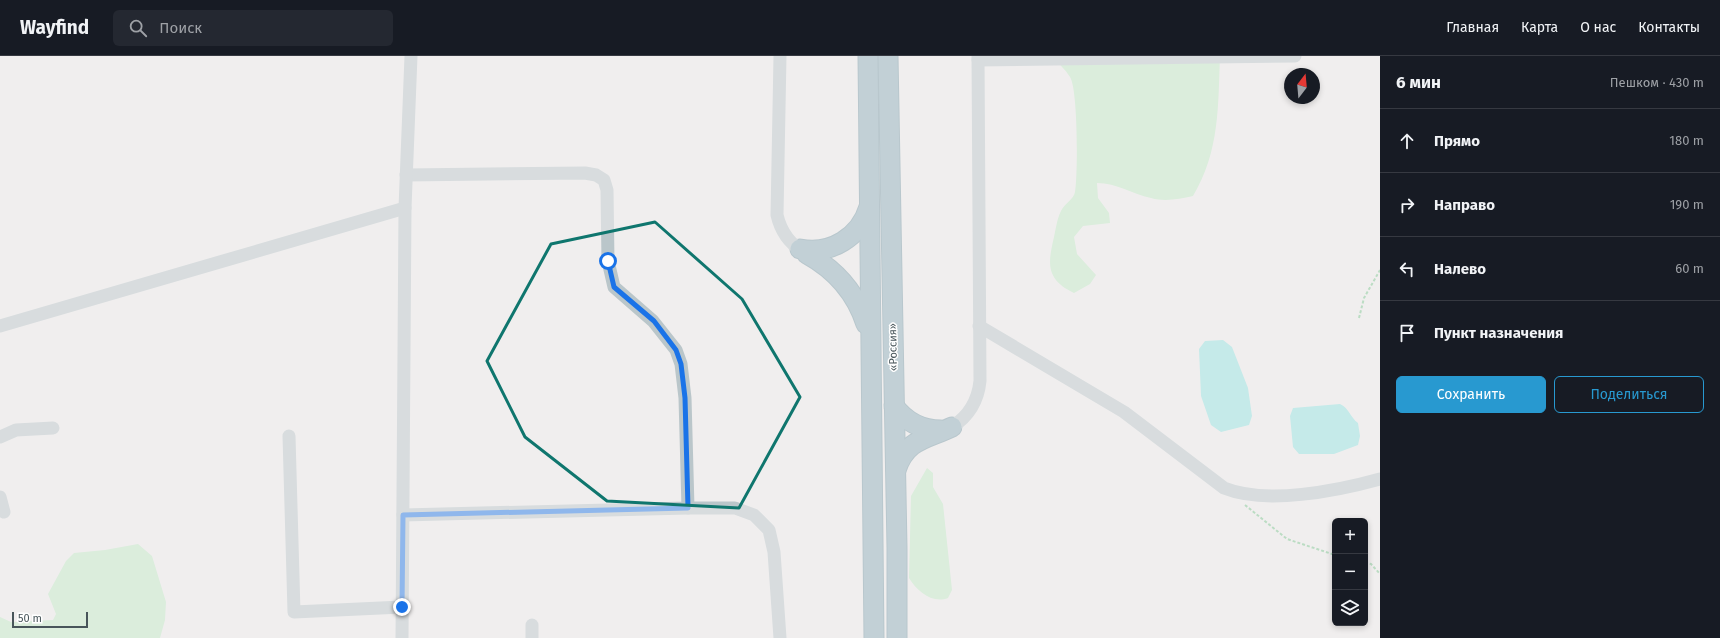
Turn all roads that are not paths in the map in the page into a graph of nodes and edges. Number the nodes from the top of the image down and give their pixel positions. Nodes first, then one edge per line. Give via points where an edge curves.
1 (411, 56) edge
2 (780, 56) edge
3 (868, 56) edge
4 (888, 56) edge
5 (1295, 56) edge
6 (978, 58) edge
7 (406, 175) junction
8 (870, 196) junction
9 (405, 208) junction
10 (803, 251) junction
11 (0, 326) edge
12 (979, 326) junction
13 (870, 341) junction
14 (894, 406) junction
15 (952, 427) junction
16 (53, 428) dead end
17 (289, 436) dead end
18 (0, 437) edge
19 (895, 470) junction
20 (1380, 479) edge
21 (0, 497) edge
22 (688, 508) junction
23 (4, 512) dead end
24 (403, 515) junction
25 (402, 607) junction
26 (402, 638) edge
27 (780, 638) edge
28 (874, 638) edge
29 (897, 638) edge

1 - 7 street
2 - 10 street via 776,207 782,230
3 - 8 highway, «Россия»
4 - 14 highway, «Россия»
5 - 6 street
6 - 12 street
7 - 9 street
7 - 22 street via 585,173 604,180 607,190 608,261 614,287 654,321 676,350 681,364 685,398
8 - 10 highway via 864,219 849,238 822,250
8 - 13 highway, «Россия»
9 - 11 street
9 - 24 street
10 - 13 highway via 830,269 850,290 863,314
12 - 15 street via 978,393 970,410
12 - 20 street via 1124,412 1224,488 1255,496 1299,495
13 - 28 highway, «Россия»
14 - 15 highway via 905,419 920,427 936,430
14 - 19 highway, «Россия»
15 - 19 highway via 912,444
16 - 18 street via 16,430
17 - 25 street via 294,612
19 - 29 highway, «Россия»
21 - 23 street
22 - 24 street
22 - 27 street via 735,508 754,514 769,530 774,552
24 - 25 street
25 - 26 street

